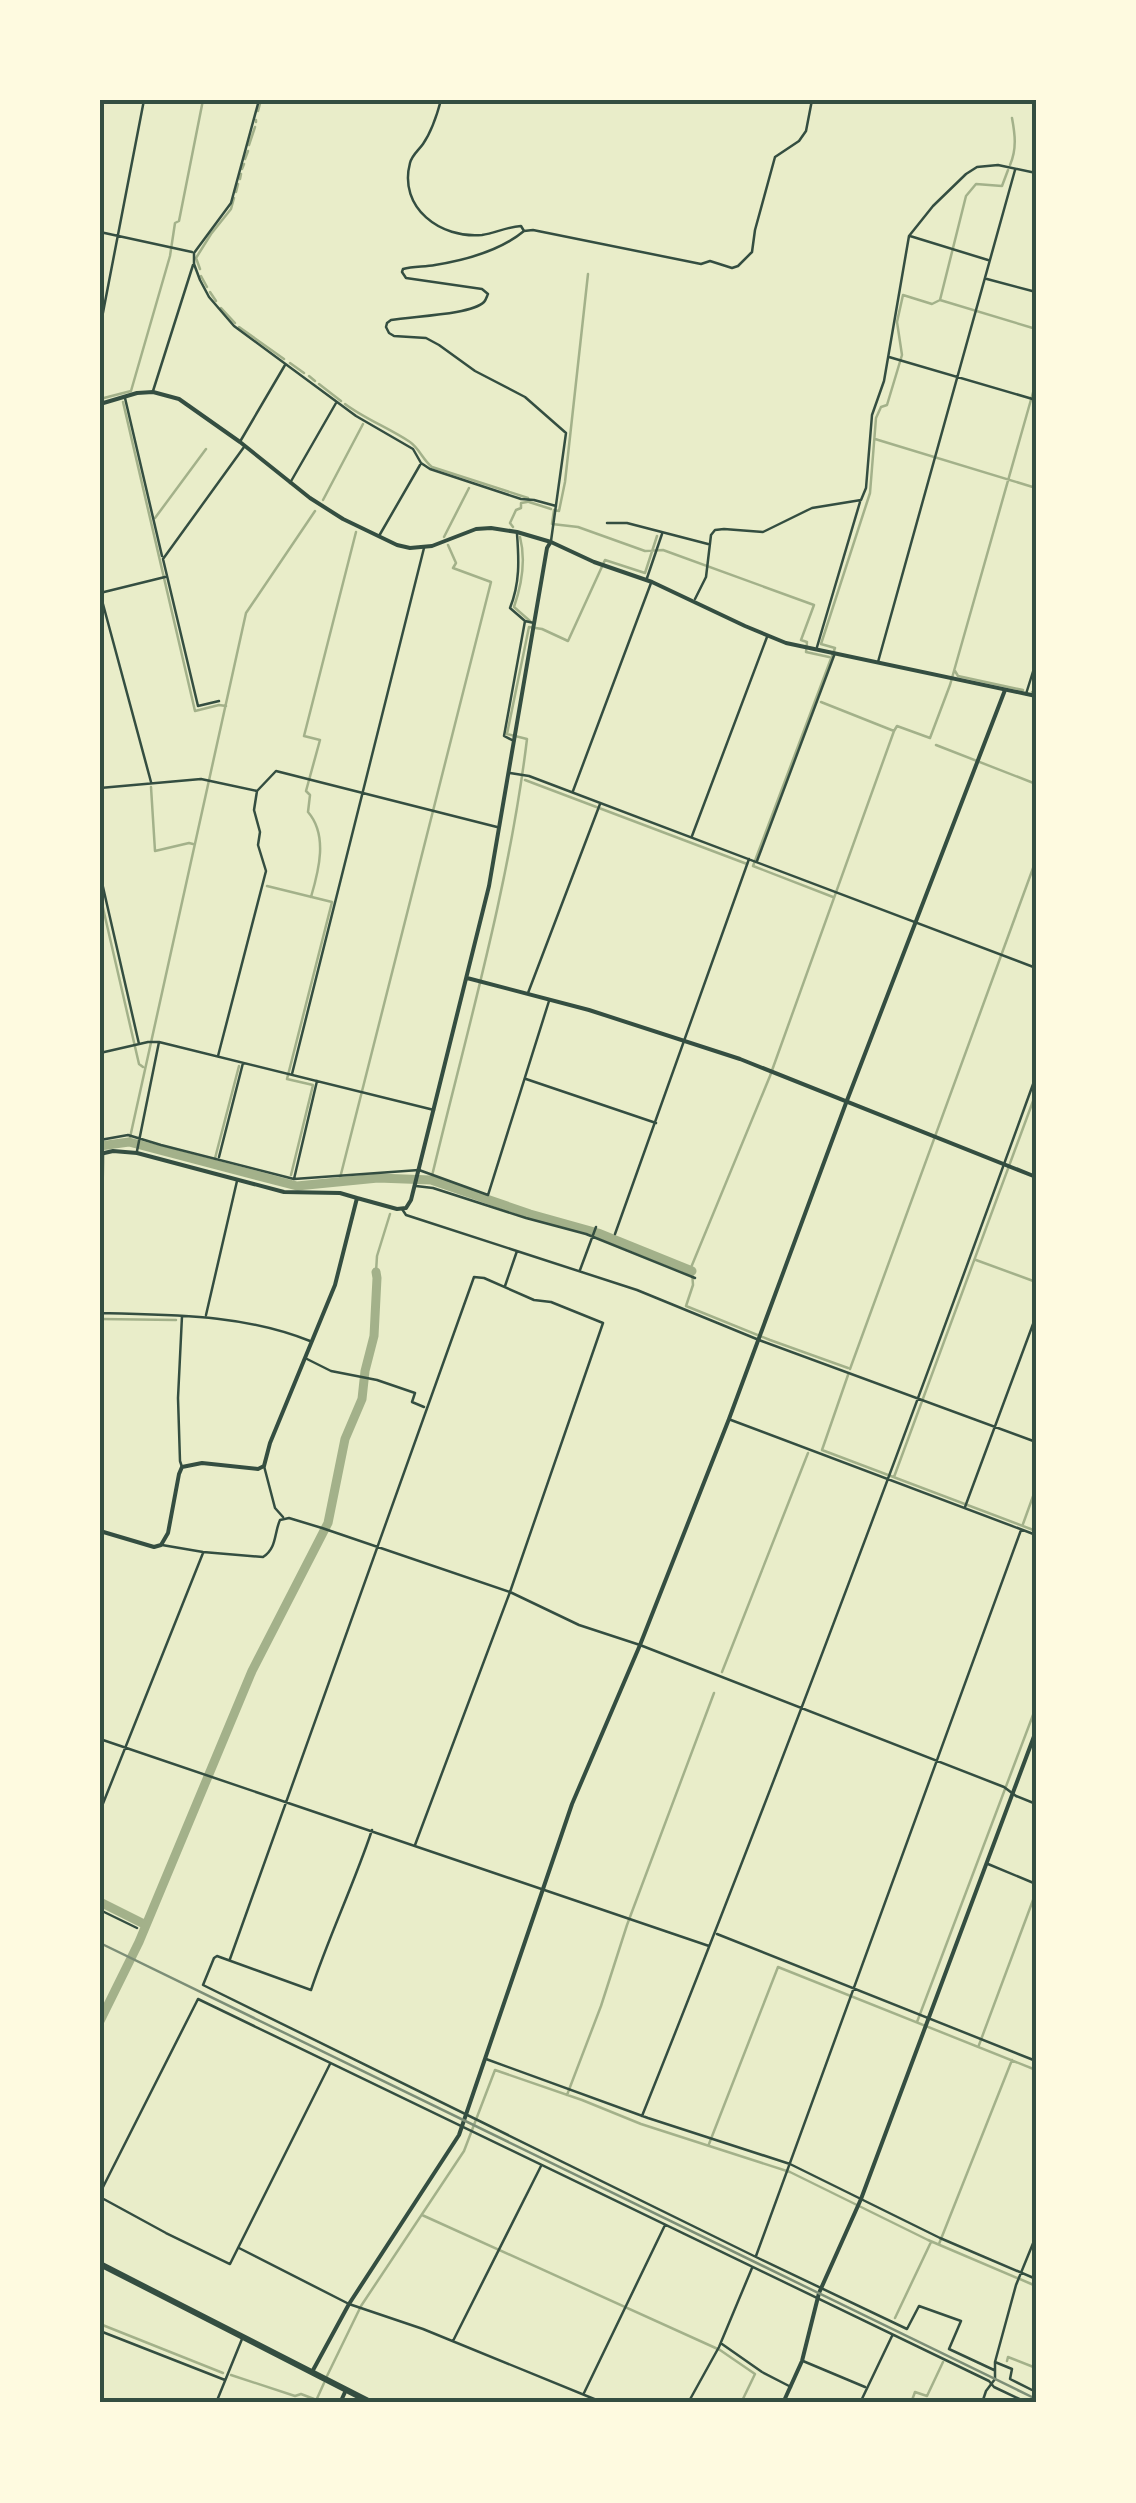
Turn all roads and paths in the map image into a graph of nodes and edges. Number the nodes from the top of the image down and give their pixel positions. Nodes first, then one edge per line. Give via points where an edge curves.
1 (144, 100) edge
2 (258, 100) edge
3 (441, 100) edge
4 (812, 100) edge
5 (1016, 169) junction
6 (1036, 173) edge
7 (524, 231) junction
8 (100, 232) edge
9 (118, 236) junction
10 (909, 236) junction
11 (194, 253) junction
12 (990, 261) junction
13 (194, 264) junction
14 (985, 278) junction
15 (1036, 292) edge
16 (100, 328) edge
17 (888, 357) junction
18 (286, 364) junction
19 (958, 377) junction
20 (153, 392) junction
21 (125, 396) junction
22 (1036, 400) edge
23 (336, 402) junction
24 (100, 404) edge
25 (242, 444) junction
26 (420, 463) junction
27 (290, 483) junction
28 (861, 500) junction
29 (557, 509) junction
30 (607, 522) dead end
31 (517, 532) junction
32 (662, 533) junction
33 (379, 537) junction
34 (551, 542) junction
35 (710, 544) junction
36 (425, 547) junction
37 (163, 559) junction
38 (164, 577) junction
39 (649, 581) junction
40 (100, 593) edge
41 (693, 601) junction
42 (531, 624) junction
43 (768, 636) junction
44 (816, 649) junction
45 (833, 653) junction
46 (878, 662) junction
47 (1036, 662) edge
48 (1006, 690) junction
49 (1026, 694) junction
50 (1036, 696) edge
51 (220, 702) dead end
52 (514, 738) junction
53 (508, 772) junction
54 (151, 782) junction
55 (100, 788) edge
56 (257, 791) junction
57 (362, 792) junction
58 (572, 792) junction
59 (599, 806) junction
60 (500, 828) junction
61 (691, 837) junction
62 (751, 862) junction
63 (100, 874) edge
64 (916, 922) junction
65 (1036, 968) edge
66 (467, 978) junction
67 (528, 994) junction
68 (550, 1000) junction
69 (686, 1041) junction
70 (157, 1042) junction
71 (136, 1045) junction
72 (100, 1053) edge
73 (218, 1056) junction
74 (244, 1062) junction
75 (290, 1073) junction
76 (1036, 1076) edge
77 (525, 1078) junction
78 (317, 1080) junction
79 (846, 1103) junction
80 (434, 1110) junction
81 (656, 1123) junction
82 (140, 1138) junction
83 (100, 1140) edge
84 (137, 1151) junction
85 (102, 1153) edge
86 (216, 1159) junction
87 (1007, 1165) junction
88 (419, 1170) junction
89 (1036, 1177) edge
90 (294, 1179) junction
91 (237, 1180) junction
92 (415, 1185) junction
93 (357, 1198) junction
94 (402, 1209) junction
95 (596, 1226) dead end
96 (615, 1234) dead end
97 (592, 1238) junction
98 (517, 1250) junction
99 (580, 1270) junction
100 (693, 1278) dead end
101 (504, 1288) junction
102 (182, 1315) junction
103 (101, 1316) edge
104 (206, 1316) junction
105 (1036, 1316) edge
106 (760, 1338) junction
107 (312, 1342) junction
108 (306, 1359) junction
109 (920, 1400) junction
110 (427, 1408) junction
111 (730, 1419) junction
112 (994, 1427) junction
113 (1036, 1442) edge
114 (100, 1443) edge
115 (264, 1466) junction
116 (182, 1467) junction
117 (888, 1479) junction
118 (965, 1506) junction
119 (284, 1518) junction
120 (1021, 1530) junction
121 (100, 1531) edge
122 (1036, 1536) edge
123 (161, 1544) junction
124 (378, 1546) junction
125 (203, 1552) junction
126 (510, 1592) junction
127 (640, 1645) junction
128 (801, 1707) junction
129 (1036, 1732) edge
130 (100, 1738) edge
131 (126, 1747) junction
132 (936, 1761) junction
133 (1008, 1790) junction
134 (287, 1801) junction
135 (1036, 1804) edge
136 (100, 1811) edge
137 (372, 1830) junction
138 (415, 1845) junction
139 (986, 1864) junction
140 (1036, 1884) edge
141 (544, 1888) junction
142 (100, 1910) edge
143 (138, 1928) dead end
144 (716, 1933) junction
145 (710, 1946) junction
146 (230, 1960) junction
147 (851, 1993) junction
148 (927, 2023) junction
149 (486, 2059) junction
150 (1036, 2061) edge
151 (331, 2063) junction
152 (467, 2114) junction
153 (642, 2116) junction
154 (462, 2127) junction
155 (541, 2165) junction
156 (788, 2169) junction
157 (100, 2195) edge
158 (859, 2203) junction
159 (666, 2224) junction
160 (1036, 2236) edge
161 (240, 2248) junction
162 (756, 2257) junction
163 (100, 2264) edge
164 (752, 2267) junction
165 (1019, 2277) junction
166 (1036, 2279) edge
167 (821, 2288) junction
168 (818, 2298) junction
169 (349, 2304) junction
170 (100, 2331) edge
171 (892, 2334) junction
172 (243, 2336) junction
173 (453, 2341) junction
174 (720, 2345) junction
175 (802, 2360) junction
176 (998, 2363) junction
177 (994, 2370) junction
178 (312, 2372) junction
179 (225, 2380) junction
180 (791, 2387) junction
181 (995, 2387) junction
182 (867, 2388) junction
183 (346, 2390) junction
184 (1036, 2392) edge
185 (583, 2394) junction
186 (216, 2403) edge
187 (340, 2403) edge
188 (372, 2403) edge
189 (604, 2403) edge
190 (688, 2403) edge
191 (784, 2403) edge
192 (860, 2403) edge
193 (982, 2403) edge
194 (1028, 2403) edge

1 - 9 street
2 - 11 street via 231,203
3 - 7 street via 409,168 413,200 444,230
4 - 7 street via 806,132 775,157 752,252 738,266
5 - 6 street
5 - 10 street via 977,167
5 - 12 street
7 - 29 street via 476,256 407,266 406,278 482,289 487,299 458,312 391,320 386,327 394,336 438,345 514,390 566,433
8 - 9 street
9 - 11 street
9 - 16 street
10 - 12 street
10 - 17 street
11 - 13 street
12 - 14 street
13 - 18 street via 226,319
13 - 20 street
14 - 15 street
14 - 19 street
17 - 19 street
17 - 28 street
18 - 23 street
18 - 25 street
19 - 22 street
19 - 46 street
20 - 21 street
20 - 25 street via 178,399
21 - 24 street
21 - 37 street
23 - 26 street via 413,448
23 - 27 street
25 - 27 street
25 - 37 street
26 - 29 street
26 - 33 street
27 - 33 street
28 - 35 street via 812,508 762,532 715,530
28 - 44 street
29 - 34 street
30 - 32 street
31 - 34 street
31 - 36 street via 476,529
31 - 42 street via 518,590 510,608
32 - 35 street
32 - 39 street
33 - 36 street
34 - 39 street
34 - 42 street
35 - 41 street via 704,584
36 - 57 street
37 - 38 street
38 - 40 street
38 - 51 street via 198,706
39 - 41 street
39 - 58 street
40 - 54 street
41 - 43 street
42 - 52 street
42 - 52 street via 504,736
43 - 44 street
43 - 61 street
44 - 45 street
45 - 46 street
45 - 62 street
46 - 48 street
47 - 49 street
48 - 49 street
48 - 64 street
49 - 50 street
52 - 53 street
53 - 58 street
53 - 60 street
54 - 55 street
54 - 56 street via 210,780
56 - 57 street via 276,771
56 - 73 street via 254,810 266,872
57 - 60 street
57 - 75 street
58 - 59 street
59 - 61 street
59 - 67 street
60 - 66 street
61 - 62 street
62 - 64 street
62 - 69 street
63 - 71 street
64 - 65 street
64 - 79 street
66 - 67 street
66 - 80 street
67 - 68 street
68 - 69 street
68 - 77 street
69 - 79 street
69 - 81 street
70 - 71 street
70 - 73 street
70 - 82 street
71 - 72 street
73 - 74 street
74 - 75 street
74 - 86 street
75 - 78 street
76 - 87 street
77 - 81 street
77 - 88 street via 488,1194
78 - 80 street
78 - 90 street
79 - 87 street
79 - 106 street
80 - 88 street
81 - 96 street
82 - 83 street
82 - 84 street
82 - 86 street
84 - 85 street
84 - 91 street
85 - 103 street
86 - 90 street
87 - 89 street
87 - 109 street
88 - 90 street
88 - 92 street
91 - 93 street
91 - 104 street
92 - 94 street
92 - 97 street
93 - 94 street
93 - 107 street
94 - 98 street
95 - 97 street
97 - 99 street
97 - 100 street
98 - 99 street
98 - 101 street
99 - 106 street
101 - 110 street via 474,1277
101 - 126 street via 603,1323
102 - 103 street
102 - 104 street
102 - 116 street
103 - 114 street
104 - 107 street
105 - 112 street
106 - 109 street
106 - 111 street
107 - 108 street
108 - 110 street via 415,1393 412,1402
108 - 115 street
109 - 112 street
109 - 117 street
110 - 124 street
111 - 117 street
111 - 127 street
112 - 113 street
112 - 118 street
115 - 116 street
115 - 119 street
116 - 123 street
117 - 118 street
117 - 128 street
118 - 120 street
119 - 124 street
119 - 125 street via 264,1557
120 - 122 street
120 - 132 street
121 - 123 street
123 - 125 street
124 - 126 street
124 - 134 street
125 - 131 street
126 - 127 street
126 - 138 street
127 - 128 street
127 - 141 street via 585,1770
128 - 132 street
128 - 144 street
129 - 133 street
130 - 131 street
131 - 134 street
131 - 136 street
132 - 133 street
132 - 147 street
133 - 135 street
133 - 139 street
134 - 137 street
134 - 146 street
137 - 138 street
137 - 146 street via 311,1990
138 - 141 street
139 - 140 street
139 - 148 street
141 - 145 street
141 - 149 street
142 - 143 street
144 - 145 street
144 - 147 street
145 - 153 street
146 - 152 street via 214,1958 203,1984
147 - 148 street
147 - 156 street
148 - 150 street
148 - 158 street
149 - 152 street
149 - 153 street
151 - 154 street
151 - 157 street via 198,1999
151 - 161 street
152 - 154 street
152 - 162 street
153 - 156 street
154 - 155 street
154 - 169 street
155 - 159 street
155 - 173 street
156 - 158 street
156 - 162 street
157 - 161 street via 230,2264
158 - 165 street
158 - 167 street
159 - 164 street
159 - 185 street
160 - 165 street
161 - 169 street
162 - 167 street
163 - 172 highway
164 - 168 street
164 - 174 street
165 - 166 street
165 - 176 street
167 - 168 street
167 - 177 street via 907,2329 919,2306 961,2322 949,2348
168 - 171 street
168 - 175 street
169 - 173 street
169 - 178 street
170 - 179 street
171 - 181 street
171 - 182 street
172 - 178 highway
172 - 179 street
173 - 185 street
174 - 180 street
174 - 190 street
175 - 180 street
175 - 182 street
176 - 177 street
176 - 184 street via 1012,2368 1010,2379
177 - 181 street
178 - 183 highway
179 - 186 street
180 - 191 street
181 - 193 street
181 - 194 street
182 - 192 street
183 - 187 street
183 - 188 highway
185 - 189 street

